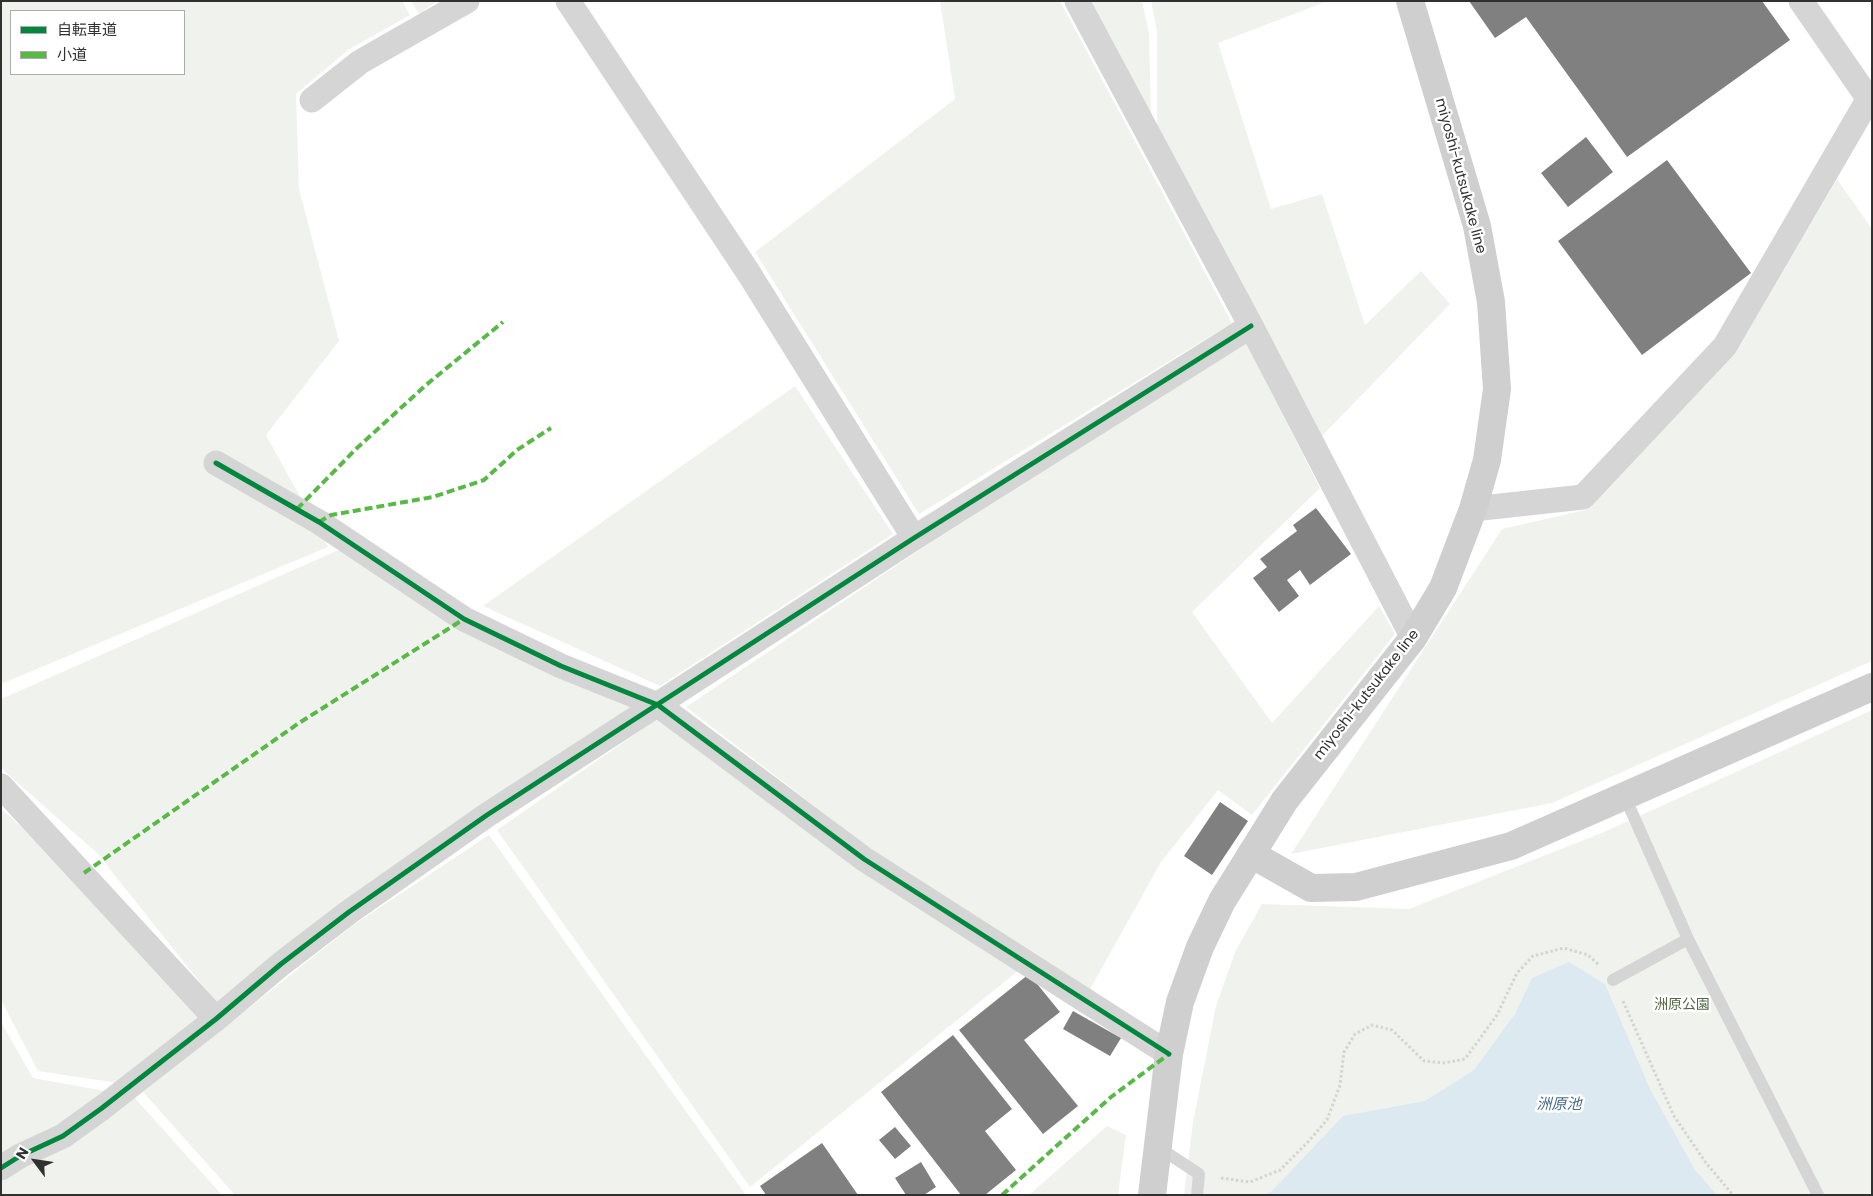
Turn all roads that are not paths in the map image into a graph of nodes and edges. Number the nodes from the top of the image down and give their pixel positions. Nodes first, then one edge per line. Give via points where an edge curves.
1 (467, 1) edge
2 (568, 1) edge
3 (1077, 1) edge
4 (1410, 1) edge
5 (1801, 1) edge
6 (1870, 95) edge
7 (312, 100) dead end
8 (1251, 326) junction
9 (216, 463) dead end
10 (1473, 509) junction
11 (914, 538) junction
12 (1413, 638) junction
13 (1872, 687) edge
14 (658, 704) junction
15 (1, 786) edge
16 (1625, 797) junction
17 (1251, 854) junction
18 (1688, 938) junction
19 (1613, 980) road end
20 (216, 1019) junction
21 (1169, 1054) junction
22 (1157, 1146) junction
23 (1, 1168) edge
24 (1152, 1195) edge
25 (1197, 1195) edge
26 (1818, 1195) edge

1 - 7 street via 360,62
2 - 11 street via 748,272
3 - 8 street
4 - 10 main road, miyoshi-kutsukake line via 1477,226 1491,302 1497,389 1487,460
5 - 6 street
6 - 10 street via 1725,346 1583,497
8 - 11 street
8 - 12 street
9 - 14 street via 319,522 464,619 561,666
10 - 12 main road, miyoshi-kutsukake line via 1442,588
11 - 14 street
12 - 17 main road, miyoshi-kutsukake line via 1285,800
13 - 16 main road
14 - 20 street via 487,815 349,912
14 - 21 street via 864,859
15 - 20 street
16 - 17 main road via 1511,846 1356,887 1311,888
16 - 18 lane
17 - 21 main road, miyoshi-kutsukake line via 1222,900 1200,947 1180,1002
18 - 19 lane
18 - 26 lane
20 - 23 street via 63,1136
21 - 22 main road, miyoshi-kutsukake line
22 - 24 main road, miyoshi-kutsukake line
22 - 25 lane via 1199,1174

